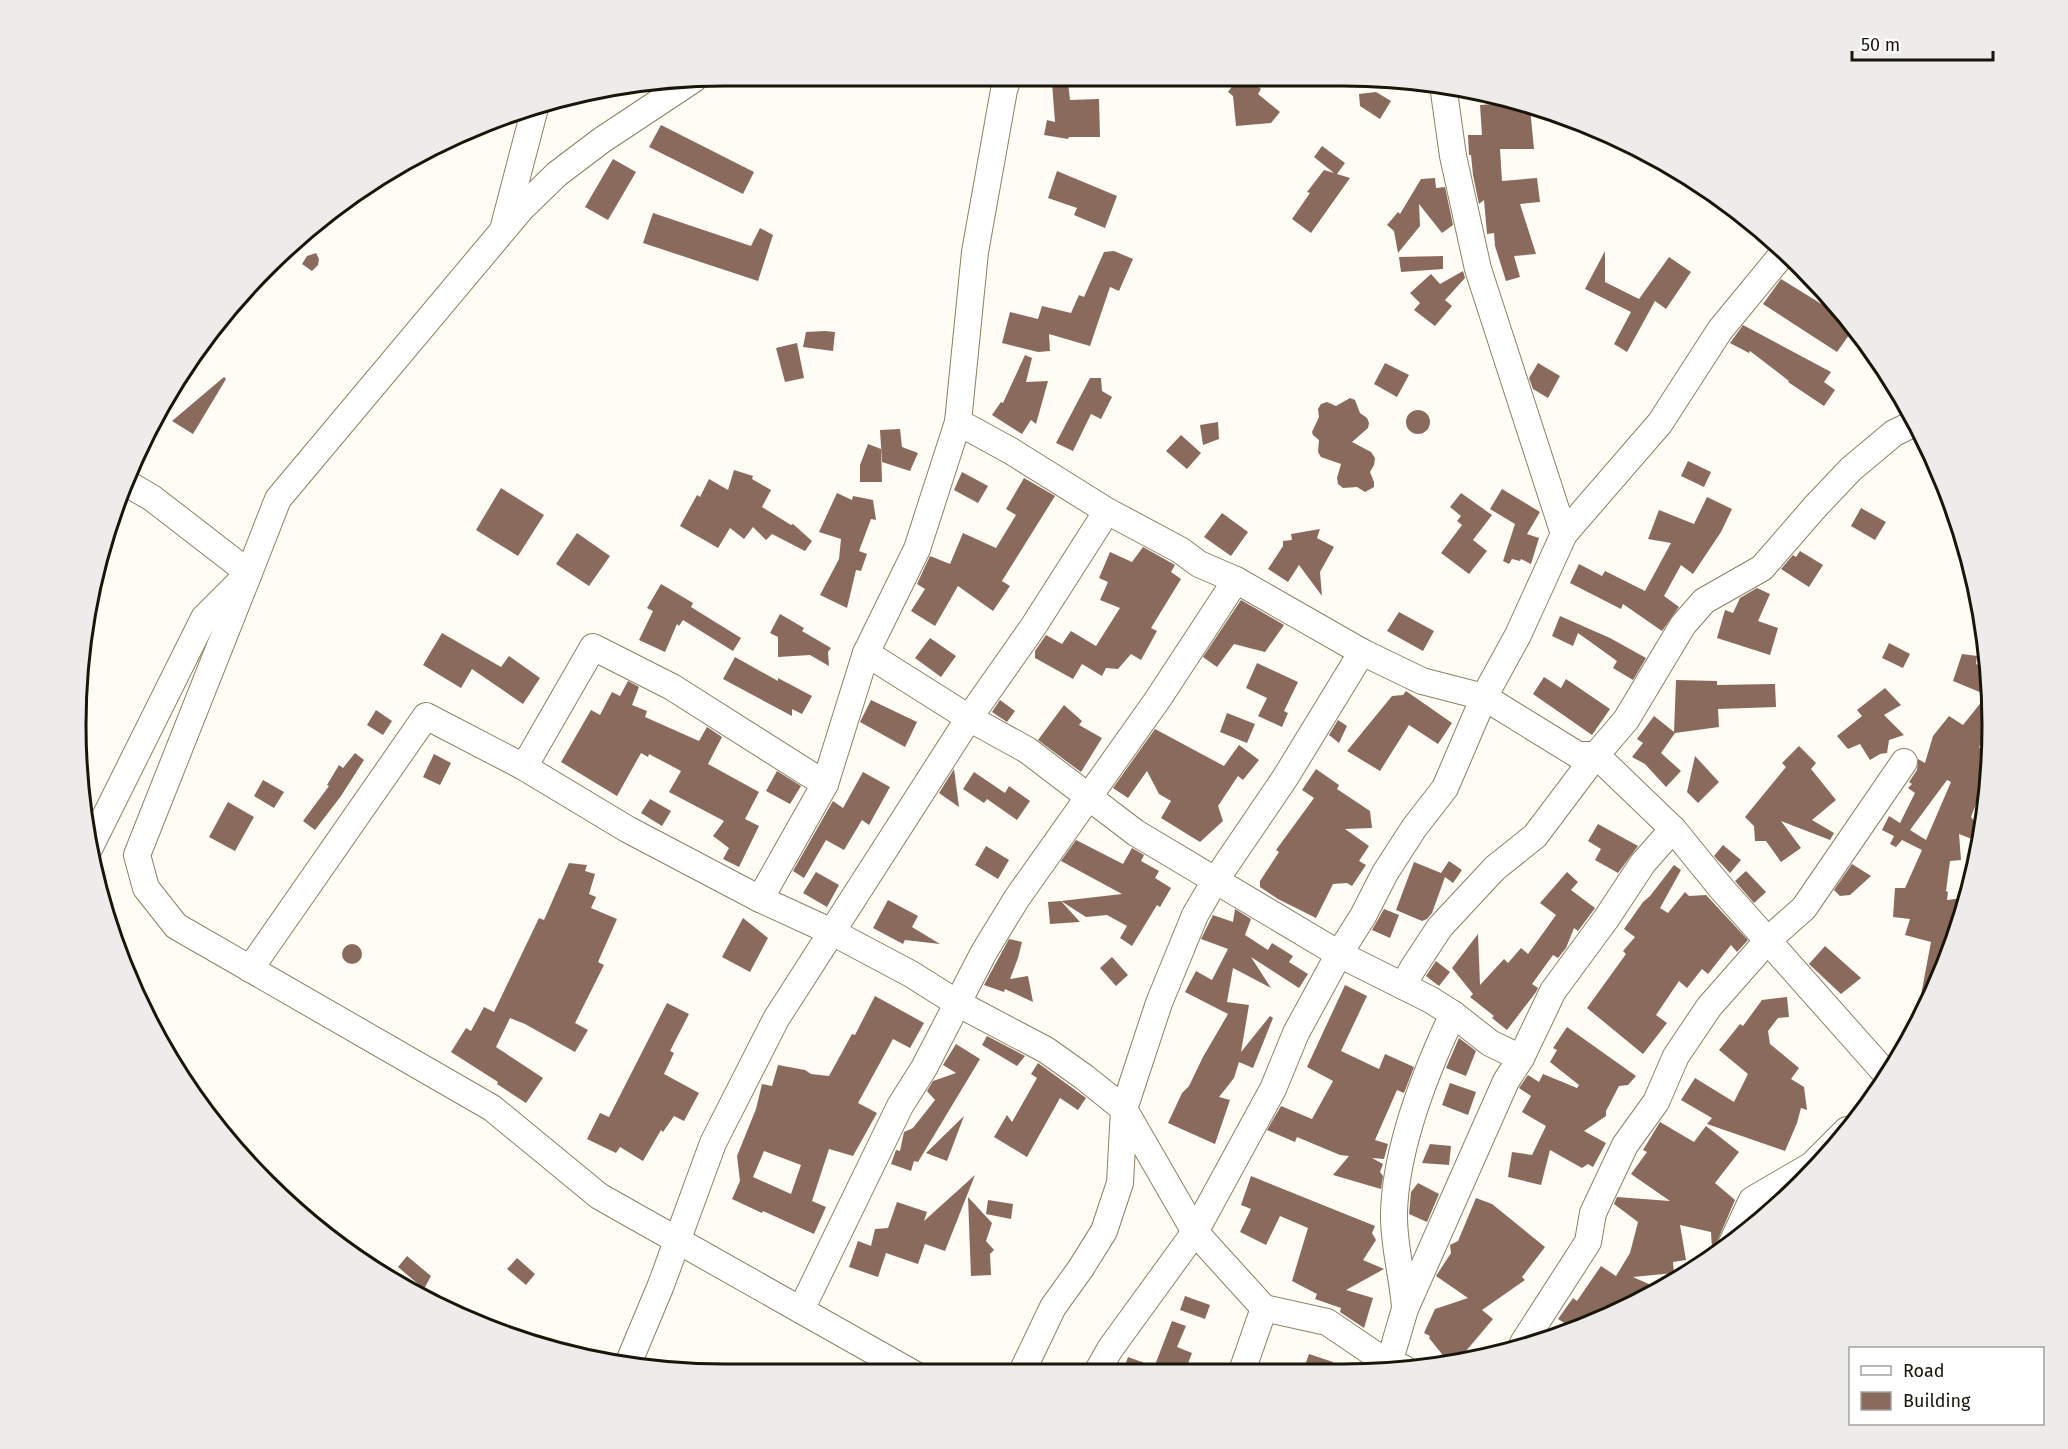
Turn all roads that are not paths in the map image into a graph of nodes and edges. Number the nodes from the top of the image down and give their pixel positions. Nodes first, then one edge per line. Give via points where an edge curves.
1 (1005, 86) edge
2 (682, 87) edge
3 (1444, 94) edge
4 (533, 115) edge
5 (503, 229) junction
6 (1779, 258) edge
7 (958, 422) junction
8 (1908, 426) edge
9 (132, 486) edge
10 (1107, 510) junction
11 (1564, 534) junction
12 (249, 573) junction
13 (1236, 580) junction
14 (1362, 652) junction
15 (866, 653) junction
16 (1484, 697) junction
17 (969, 718) junction
18 (1596, 755) junction
19 (1905, 762) dead end
20 (524, 767) junction
21 (825, 784) junction
22 (1090, 798) junction
23 (1673, 829) junction
24 (96, 836) edge
25 (1215, 880) junction
26 (760, 899) junction
27 (832, 932) junction
28 (1768, 940) junction
29 (1339, 954) junction
30 (250, 969) junction
31 (1403, 986) junction
32 (957, 1003) junction
33 (1452, 1014) junction
34 (1521, 1058) junction
35 (1882, 1069) edge
36 (1124, 1109) junction
37 (1797, 1174) edge
38 (1741, 1224) edge
39 (1196, 1232) junction
40 (677, 1239) junction
41 (1264, 1308) junction
42 (1405, 1309) junction
43 (801, 1310) junction
44 (1527, 1337) edge
45 (631, 1356) edge
46 (1394, 1361) edge
47 (1386, 1362) edge
48 (896, 1364) edge
49 (1026, 1364) edge
50 (1102, 1364) edge
51 (1244, 1364) edge

1 - 7 street via 975,252
2 - 5 street via 557,174
3 - 11 street via 1453,156 1478,269
4 - 5 street
5 - 12 street via 278,499
6 - 11 street via 1720,330 1660,423
7 - 10 street
7 - 15 street via 917,549
8 - 18 street via 1894,433 1851,469 1762,568 1704,601 1683,625 1626,720
9 - 12 street
10 - 13 street via 1199,564
10 - 17 street via 1033,627
11 - 16 street via 1518,635
12 - 24 street via 204,618
12 - 30 street via 137,855 146,888 176,926
13 - 14 street
13 - 22 street
14 - 16 street via 1422,681
14 - 25 street via 1285,778
15 - 17 street
15 - 21 street
16 - 18 street via 1578,754
16 - 29 street via 1445,788 1385,873
17 - 22 street via 1027,750
17 - 27 street
18 - 23 street
18 - 31 street via 1535,836 1495,868 1440,927
19 - 28 street via 1804,908
20 - 21 street via 593,647 672,687
20 - 26 street via 627,829
20 - 30 street via 426,716
21 - 26 street
22 - 25 street via 1136,833
22 - 32 street via 1017,898
23 - 28 street
23 - 34 street via 1643,863 1553,991
25 - 29 street
25 - 36 street via 1195,915 1171,973
26 - 27 street
27 - 32 street
27 - 40 street via 776,1019 713,1143
28 - 35 street
28 - 44 street via 1709,1008 1676,1056 1656,1102 1625,1145 1593,1214 1588,1242
29 - 31 street
29 - 39 street via 1296,1033 1273,1089
30 - 40 street via 492,1108 600,1196
31 - 33 street
32 - 36 street via 1046,1050
32 - 43 street via 900,1106
33 - 34 street via 1490,1043
33 - 42 street via 1430,1063 1401,1161 1394,1211
34 - 42 street via 1506,1082
36 - 39 street
36 - 49 street via 1120,1183 1104,1231 1053,1307
37 - 38 street via 1752,1200
39 - 41 street
39 - 50 street
40 - 43 street
40 - 45 street
41 - 47 street via 1327,1322
41 - 51 street
42 - 46 street
43 - 48 street

